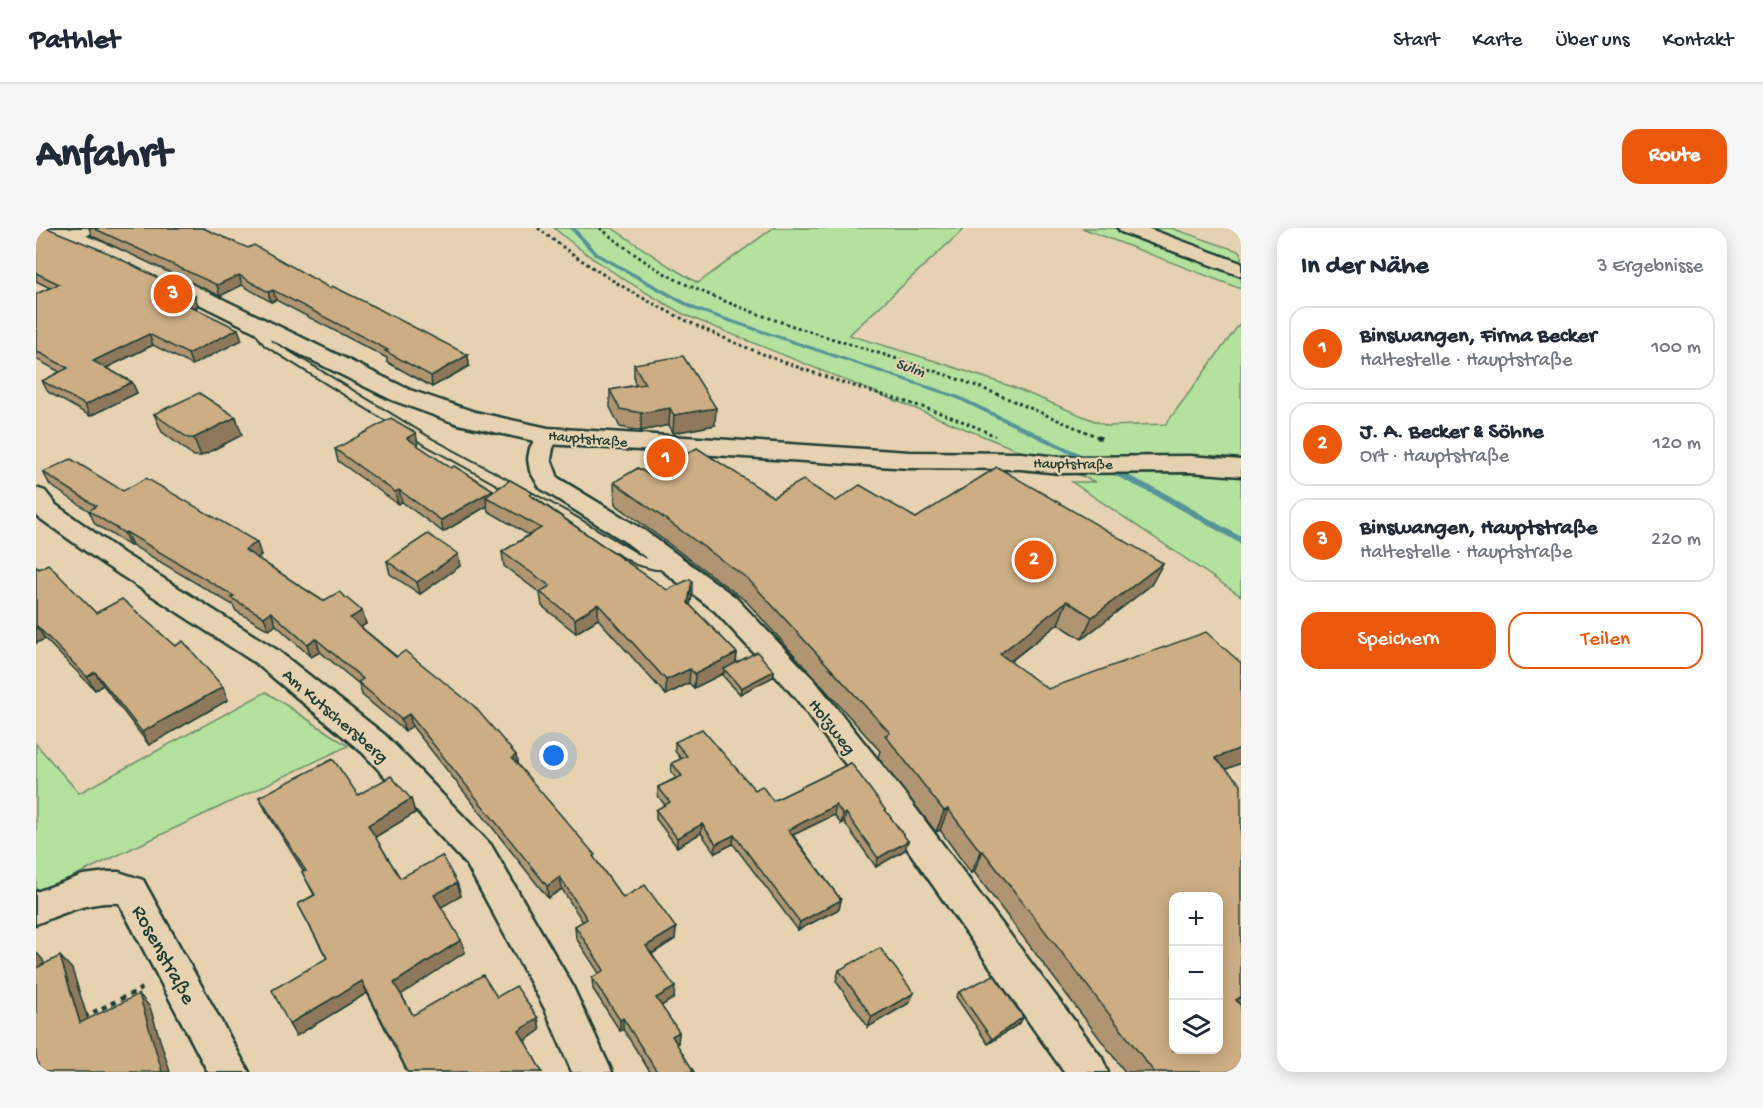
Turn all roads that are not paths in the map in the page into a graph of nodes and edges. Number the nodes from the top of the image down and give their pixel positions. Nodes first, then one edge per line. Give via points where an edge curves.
1 (1128, 228) edge
2 (70, 230) edge
3 (1241, 270) edge
4 (255, 325) junction
5 (548, 435) junction
6 (1241, 468) edge
7 (36, 496) edge
8 (675, 565) junction
9 (36, 908) edge
10 (229, 1072) edge
11 (592, 1072) edge
12 (1088, 1072) edge

1 - 3 street
2 - 4 street, Hauptstraße
4 - 5 street, Hauptstraße via 401,395 467,418
4 - 8 lane via 268,343 427,441 640,561
5 - 6 street, Hauptstraße via 862,458 1059,465 1113,453
5 - 8 street, Holzweg via 541,446 540,470 549,483
7 - 11 street, Am Kutschersberg via 47,511 114,559 267,657 374,744 479,855 558,996
8 - 12 street, Holzweg via 725,604 805,689 894,804
9 - 10 street, Rosenstraße via 99,888 119,886 131,891

